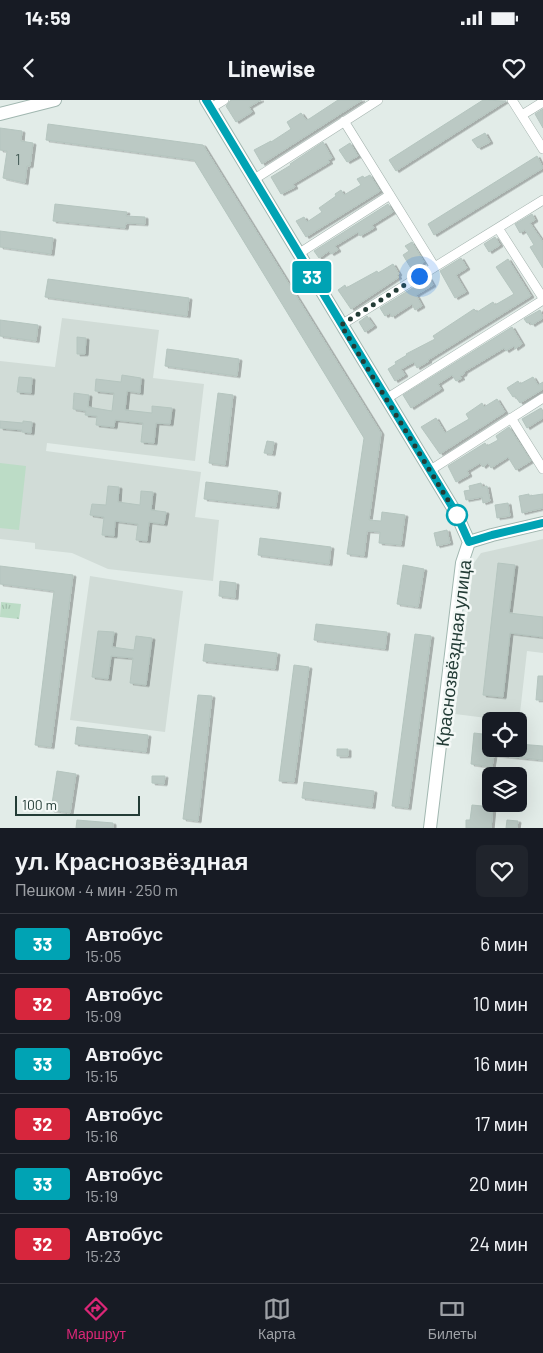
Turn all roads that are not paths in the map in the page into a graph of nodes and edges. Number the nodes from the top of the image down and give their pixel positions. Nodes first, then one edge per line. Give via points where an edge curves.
1 (55, 100) edge
2 (224, 100) edge
3 (378, 100) edge
4 (512, 100) edge
5 (543, 102) edge
6 (208, 104) edge
7 (0, 114) edge
8 (522, 115) junction
9 (344, 121) junction
10 (543, 149) edge
11 (253, 180) junction
12 (390, 195) junction
13 (543, 200) edge
14 (498, 228) junction
15 (298, 254) junction
16 (434, 266) junction
17 (543, 299) edge
18 (341, 325) junction
19 (543, 398) edge
20 (386, 399) junction
21 (511, 418) junction
22 (543, 469) edge
23 (429, 471) junction
24 (543, 523) edge
25 (469, 542) junction
26 (430, 828) edge

1 - 7 street
2 - 6 street
3 - 9 street
4 - 8 street
5 - 8 street
6 - 11 street, Краснозвёздная улица
8 - 10 street
9 - 11 street
9 - 12 street
11 - 15 street, Краснозвёздная улица
12 - 15 street
12 - 16 street
13 - 14 street
14 - 16 street
14 - 17 street
15 - 18 street, Краснозвёздная улица
16 - 18 street
17 - 20 street
18 - 20 street, Краснозвёздная улица
19 - 21 street
20 - 23 street, Краснозвёздная улица
21 - 22 street
21 - 23 street
23 - 25 street, Краснозвёздная улица via 456,513
24 - 25 street
25 - 26 street, Краснозвёздная улица via 462,563

